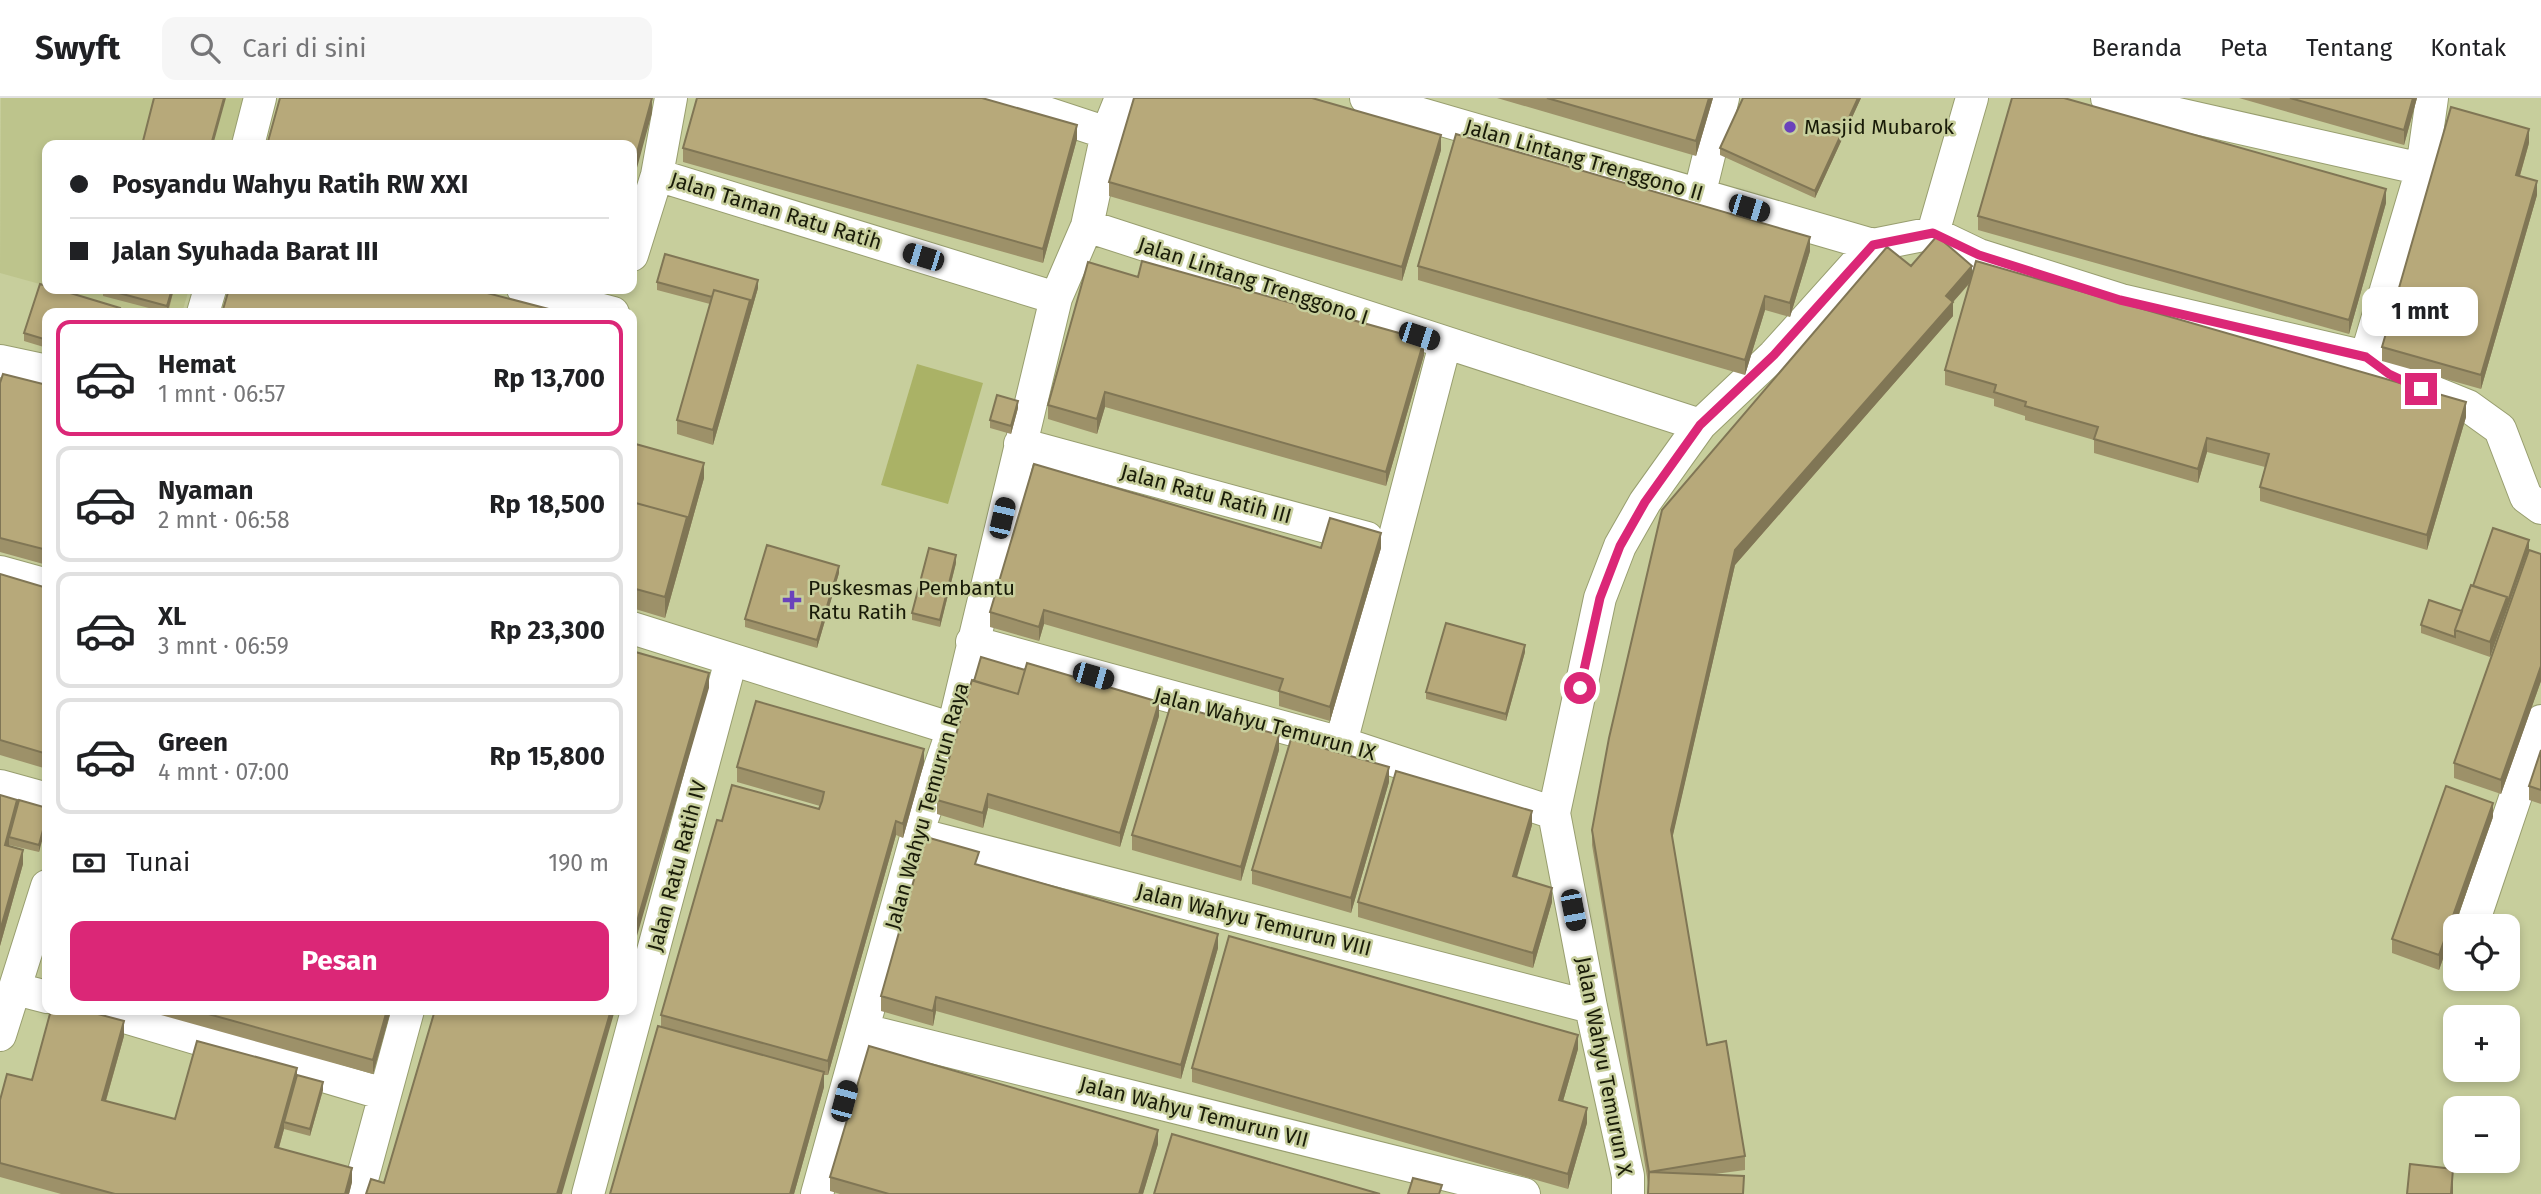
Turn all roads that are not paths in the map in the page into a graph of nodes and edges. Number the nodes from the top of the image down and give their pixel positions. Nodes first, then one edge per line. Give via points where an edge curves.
1 (260, 98) edge
2 (1001, 98) edge
3 (1121, 98) edge
4 (1366, 98) edge
5 (1723, 98) edge
6 (1972, 98) edge
7 (2106, 98) edge
8 (2432, 98) edge
9 (667, 99) edge
10 (1107, 133) junction
11 (249, 140) edge
12 (2423, 169) junction
13 (657, 175) junction
14 (1700, 192) junction
15 (1087, 226) junction
16 (1933, 233) junction
17 (637, 239) edge
18 (1873, 245) junction
19 (542, 294) edge
20 (1056, 298) junction
21 (594, 308) edge
22 (1445, 344) junction
23 (2366, 357) junction
24 (0, 361) edge
25 (42, 370) edge
26 (1700, 425) junction
27 (1020, 444) junction
28 (2541, 508) edge
29 (1392, 545) junction
30 (0, 572) edge
31 (42, 584) edge
32 (637, 630) edge
33 (972, 642) junction
34 (731, 660) junction
35 (2541, 722) edge
36 (953, 729) junction
37 (1341, 743) junction
38 (0, 786) edge
39 (42, 798) edge
40 (1555, 813) junction
41 (917, 834) junction
42 (42, 903) edge
43 (2476, 914) edge
44 (16, 989) junction
45 (42, 996) edge
46 (1591, 1007) junction
47 (637, 1011) edge
48 (118, 1015) edge
49 (407, 1015) edge
50 (636, 1015) edge
51 (864, 1030) junction
52 (0, 1035) edge
53 (384, 1094) junction
54 (1464, 1187) edge
55 (358, 1194) edge
56 (588, 1194) edge
57 (817, 1194) edge
58 (1524, 1194) edge
59 (1628, 1194) edge

1 - 11 street
2 - 10 street
3 - 10 street, Jalan Wahyu Temurun Raya
4 - 14 street, Jalan Lintang Trenggono II
5 - 14 street
6 - 16 street
7 - 12 street
8 - 12 street
9 - 13 street
10 - 15 street, Jalan Wahyu Temurun Raya
12 - 23 street
13 - 17 street
13 - 20 street, Jalan Taman Ratu Ratih
14 - 18 street, Jalan Lintang Trenggono II
15 - 20 street, Jalan Wahyu Temurun Raya
15 - 22 street, Jalan Lintang Trenggono I
16 - 18 street, Jalan Lintang Trenggono II
16 - 23 street via 1979,255 2120,300
18 - 26 street, Jalan Wahyu Temurun X via 1774,355
19 - 21 street
20 - 27 street, Jalan Wahyu Temurun Raya
22 - 26 street, Jalan Lintang Trenggono I
22 - 29 street
23 - 28 street via 2410,384 2468,406 2500,429 2526,496
24 - 25 street
26 - 40 street, Jalan Wahyu Temurun X via 1645,502 1620,546 1600,598
27 - 29 street, Jalan Ratu Ratih III
27 - 33 street, Jalan Wahyu Temurun Raya
29 - 37 street
30 - 31 street
32 - 34 street
33 - 36 street, Jalan Wahyu Temurun Raya
33 - 37 street, Jalan Wahyu Temurun IX
34 - 36 street
34 - 47 street, Jalan Ratu Ratih IV
35 - 43 street
36 - 41 street, Jalan Wahyu Temurun Raya
37 - 40 street, Jalan Wahyu Temurun IX
38 - 39 street
40 - 46 street, Jalan Wahyu Temurun X
41 - 46 street, Jalan Wahyu Temurun VIII
41 - 51 street, Jalan Wahyu Temurun Raya
42 - 44 street
44 - 45 street
44 - 52 street
46 - 59 street, Jalan Wahyu Temurun X
48 - 53 street
49 - 53 street
50 - 56 street, Jalan Ratu Ratih IV
51 - 54 street, Jalan Wahyu Temurun VII
51 - 57 street, Jalan Wahyu Temurun Raya
53 - 55 street
54 - 58 street, Jalan Wahyu Temurun VII

